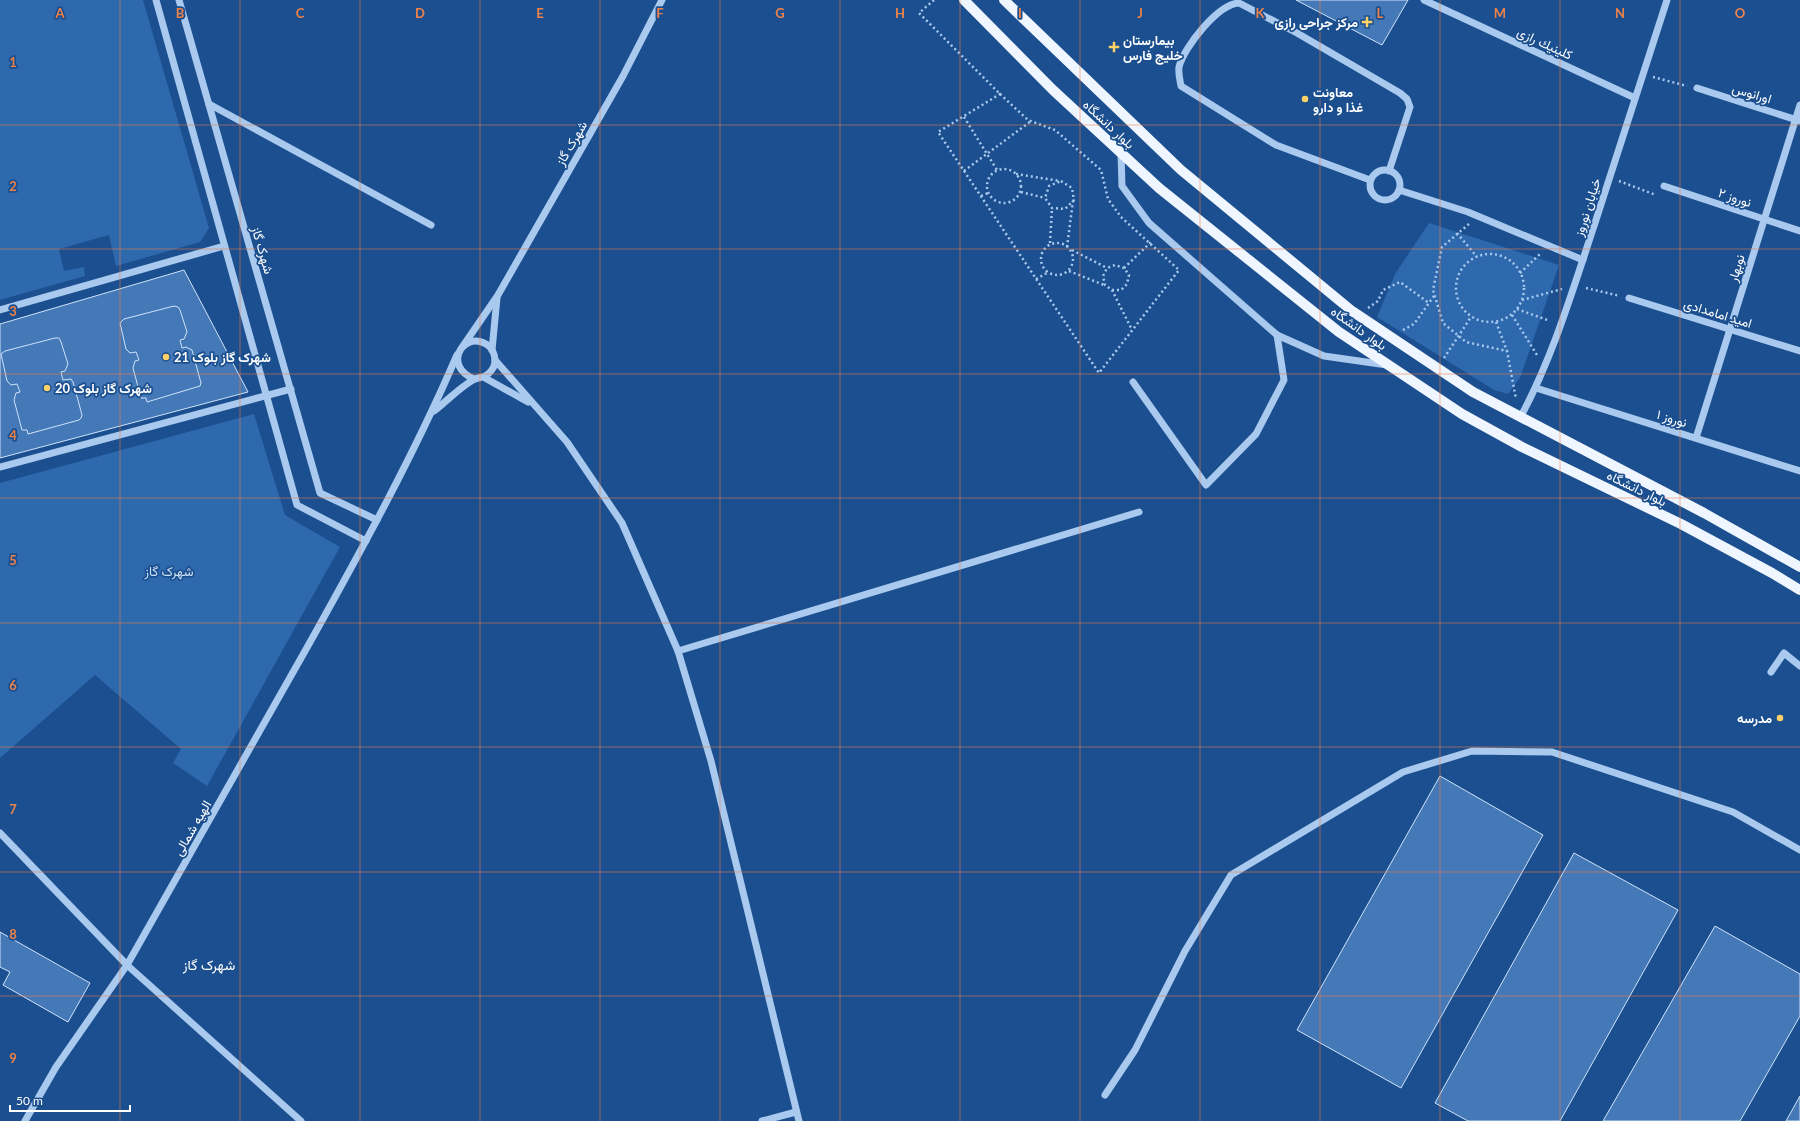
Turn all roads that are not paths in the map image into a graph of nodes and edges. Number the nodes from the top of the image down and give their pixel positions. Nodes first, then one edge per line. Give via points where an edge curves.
1 (156, 0) edge
2 (178, 0) edge
3 (662, 0) edge
4 (964, 0) edge
5 (1004, 0) edge
6 (1424, 0) edge
7 (1667, 0) edge
8 (1697, 88) road end
9 (1635, 98) junction
10 (208, 104) junction
11 (1800, 105) edge
12 (1798, 120) edge
13 (1121, 153) junction
14 (1389, 171) junction
15 (1370, 180) junction
16 (1664, 186) road end
17 (1399, 190) junction
18 (1764, 219) junction
19 (431, 225) dead end
20 (1800, 231) edge
21 (224, 246) junction
22 (1583, 260) junction
23 (498, 295) junction
24 (1629, 298) dead end
25 (0, 310) edge
26 (1730, 329) junction
27 (1277, 335) junction
28 (463, 346) junction
29 (492, 350) junction
30 (1800, 351) edge
31 (457, 355) junction
32 (495, 360) junction
33 (1390, 366) junction
34 (485, 378) junction
35 (474, 379) junction
36 (1133, 382) dead end
37 (1536, 388) junction
38 (291, 389) junction
39 (266, 396) junction
40 (532, 404) junction
41 (433, 413) junction
42 (1520, 418) junction
43 (1696, 438) junction
44 (0, 467) edge
45 (1800, 471) edge
46 (1139, 512) dead end
47 (377, 520) junction
48 (366, 541) junction
49 (1800, 567) edge
50 (1800, 590) edge
51 (678, 651) junction
52 (1800, 666) edge
53 (1770, 672) dead end
54 (0, 833) edge
55 (1800, 850) edge
56 (127, 965) junction
57 (1105, 1095) dead end
58 (796, 1112) junction
59 (25, 1121) edge
60 (301, 1121) edge
61 (762, 1121) edge
62 (799, 1121) edge

1 - 21 street
2 - 10 street, شهرک گاز
3 - 23 street, شهرک گاز via 623,76
4 - 13 main road, بلوار دانشگاه via 1053,90
5 - 42 main road, بلوار دانشگاه via 1182,170 1358,314 1473,392
6 - 9 street, كلينيك رازی
7 - 9 street, خیابان نوروز
8 - 12 street, اورانوس
9 - 22 street, خیابان نوروز
10 - 19 street
10 - 38 street, شهرک گاز
11 - 12 street, نوبهار
12 - 18 street, نوبهار
13 - 27 street via 1122,186 1150,223
13 - 33 main road, بلوار دانشگاه via 1159,188 1332,327
14 - 15 street via 1377,172
14 - 15 street via 1410,107 1410,102 1400,93 1297,33 1239,3 1221,11 1193,39 1184,52 1178,68 1181,86 1276,146
14 - 17 street via 1398,178
15 - 17 street via 1372,194 1381,200 1392,199
16 - 18 street, نوروز ۲
17 - 22 street via 1479,217
18 - 20 street, نوروز ۲
18 - 26 street, نوبهار
21 - 25 street
21 - 39 street
22 - 37 street, خیابان نوروز
23 - 28 street, شهرک گاز
23 - 29 street
24 - 26 street, امید امامدادی
26 - 30 street, امید امامدادی
26 - 43 street, نوبهار
27 - 33 street via 1324,356
27 - 36 street via 1284,380 1256,434 1206,485
28 - 29 street via 473,341 484,343
28 - 31 street
29 - 32 street
31 - 35 street via 461,371
31 - 41 street, الهیه شمالی
32 - 34 street via 492,370
32 - 40 street
33 - 50 main road, بلوار دانشگاه via 1462,414 1522,447 1681,524
34 - 35 street
34 - 40 street
35 - 41 street
37 - 42 street, خیابان نوروز
37 - 43 street, نوروز ۱
38 - 39 street
38 - 47 street, شهرک گاز via 320,493
39 - 44 street
39 - 48 street via 297,505
40 - 51 street via 567,442 622,523
41 - 47 street, الهیه شمالی
42 - 49 main road, بلوار دانشگاه via 1704,513
43 - 45 street, نوروز ۱
46 - 51 street
47 - 48 street, الهیه شمالی
48 - 56 street, الهیه شمالی
51 - 58 street via 713,769
52 - 53 street via 1784,653
54 - 56 street
55 - 57 street via 1733,812 1552,752 1472,751 1403,772 1231,875 1185,951 1135,1050
56 - 59 street, الهیه شمالی via 56,1067
56 - 60 street
58 - 61 street
58 - 62 street

